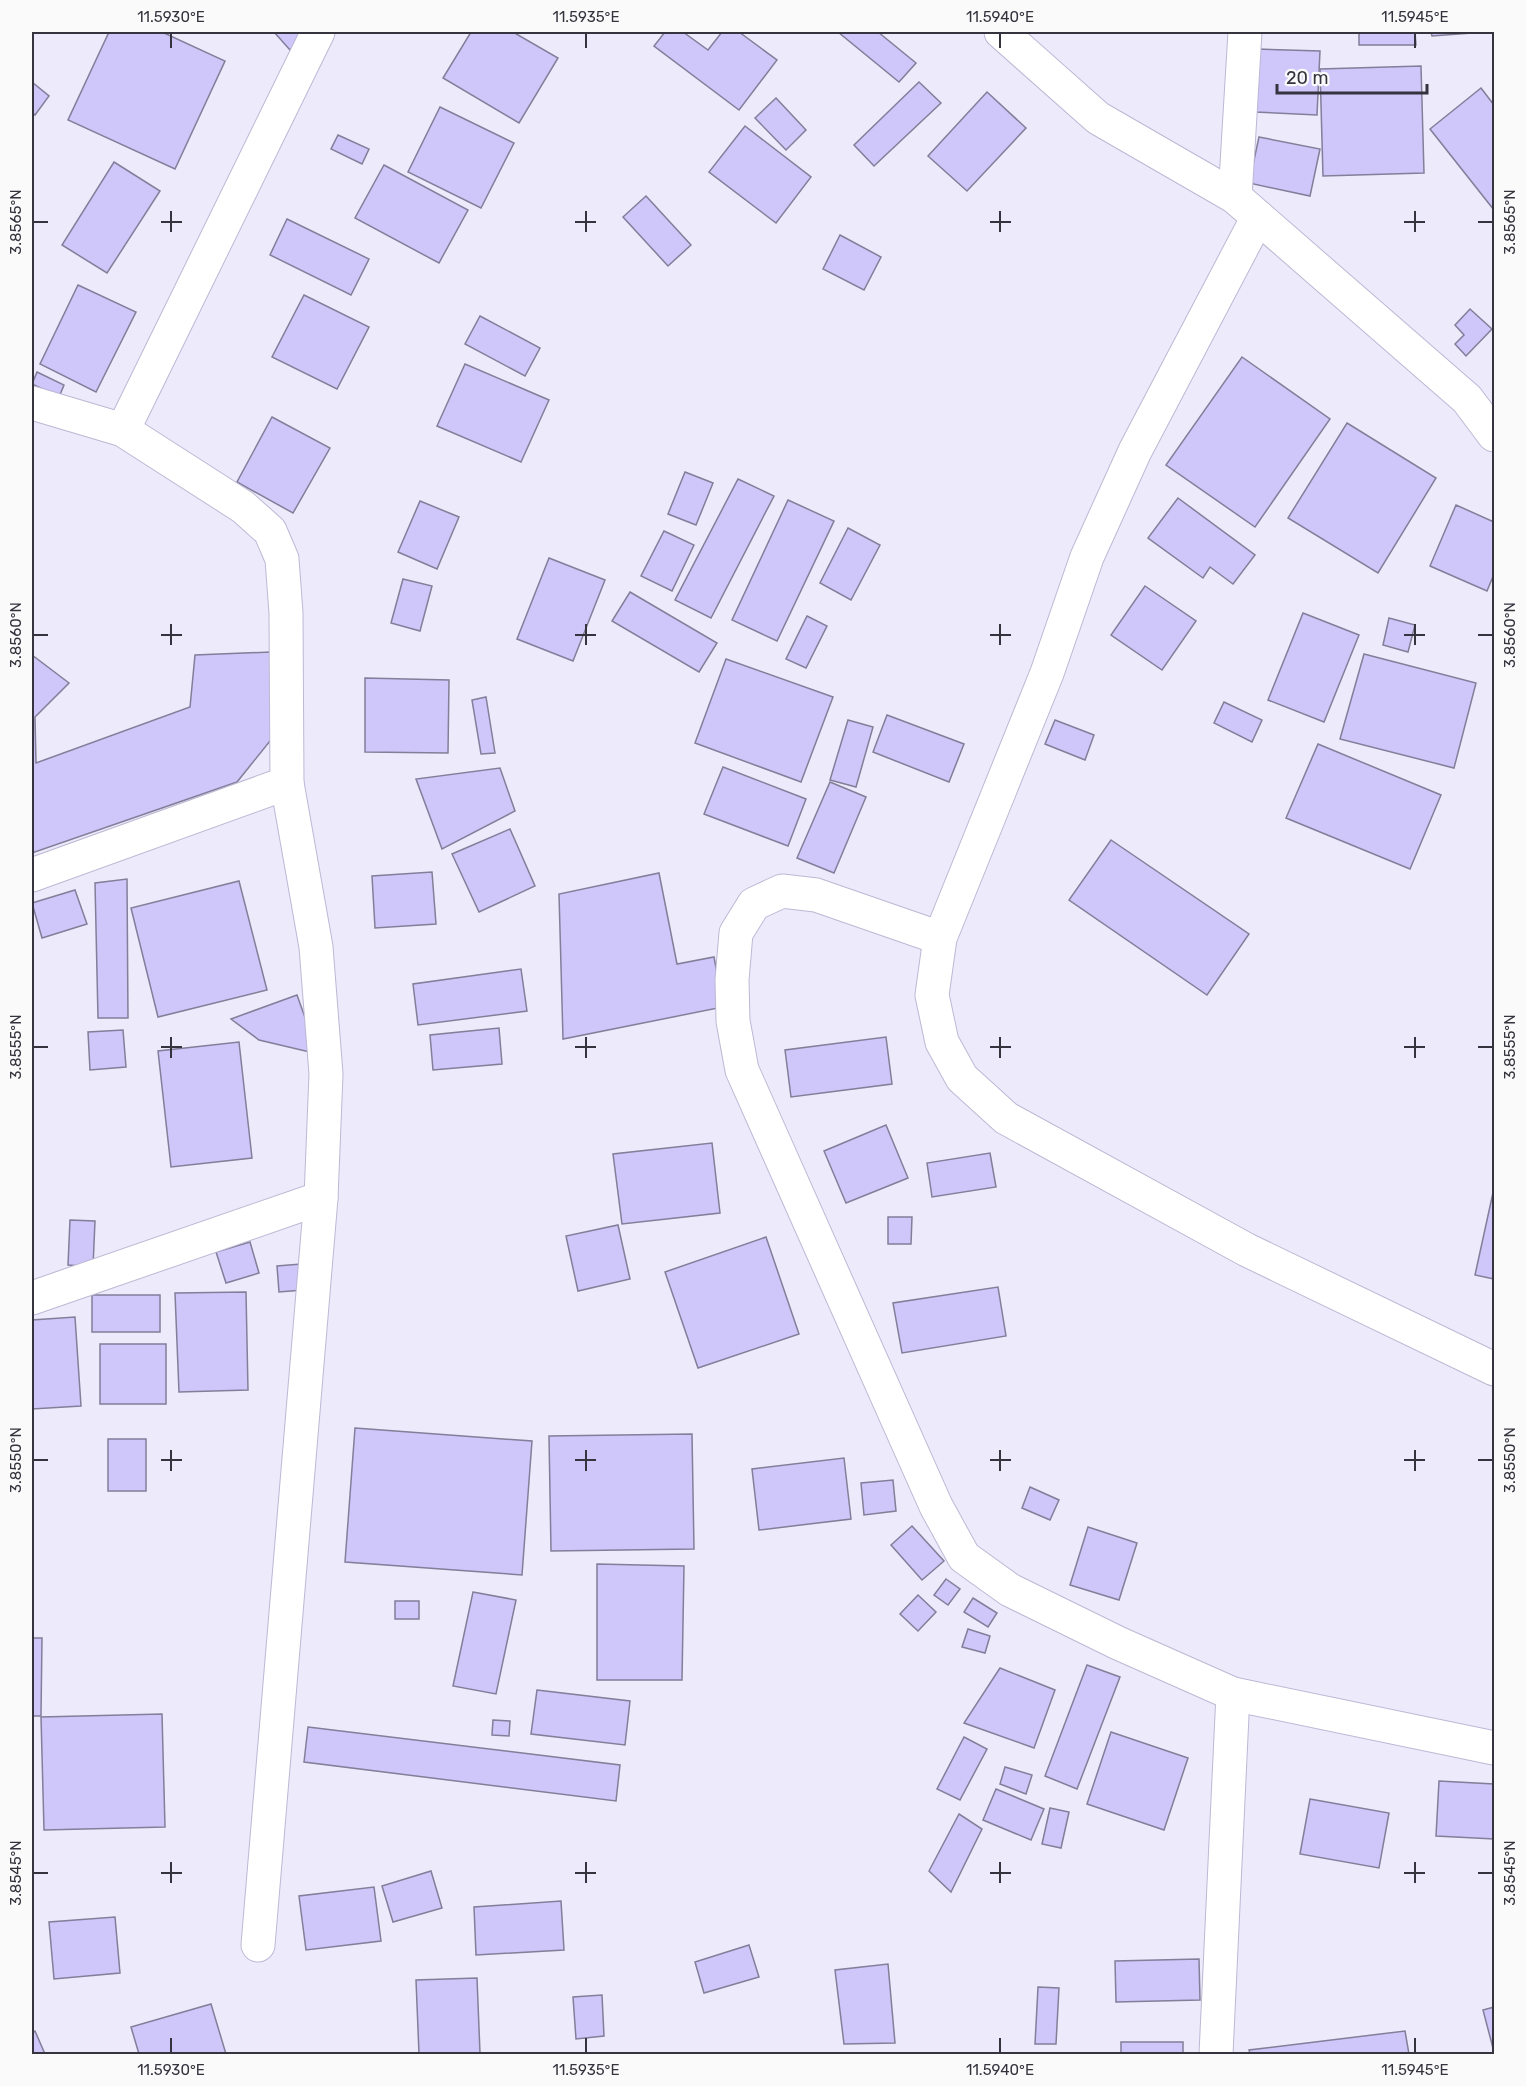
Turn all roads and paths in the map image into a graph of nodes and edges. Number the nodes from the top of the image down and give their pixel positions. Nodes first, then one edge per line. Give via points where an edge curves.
1 (318, 32) edge
2 (1001, 32) edge
3 (1245, 32) edge
4 (1247, 207) junction
5 (32, 403) edge
6 (123, 430) junction
7 (1494, 435) edge
8 (287, 783) junction
9 (32, 875) edge
10 (940, 938) junction
11 (321, 1198) junction
12 (32, 1298) edge
13 (1494, 1369) edge
14 (1233, 1694) junction
15 (1494, 1748) edge
16 (258, 1945) dead end
17 (1216, 2055) edge

1 - 6 street
2 - 4 street via 1098,118
3 - 4 street
4 - 7 street via 1467,399
4 - 10 street via 1087,557 1047,674
5 - 6 street
6 - 8 street via 243,507 270,531 282,559 286,613
8 - 9 street
8 - 11 street via 316,947 326,1074
10 - 13 street via 932,995 942,1042 962,1078 1006,1118 1247,1250
10 - 14 street via 816,896 782,891 754,904 736,933 732,980 742,1070 936,1506 964,1557 1010,1590
11 - 12 street
11 - 16 street
14 - 15 street
14 - 17 street

